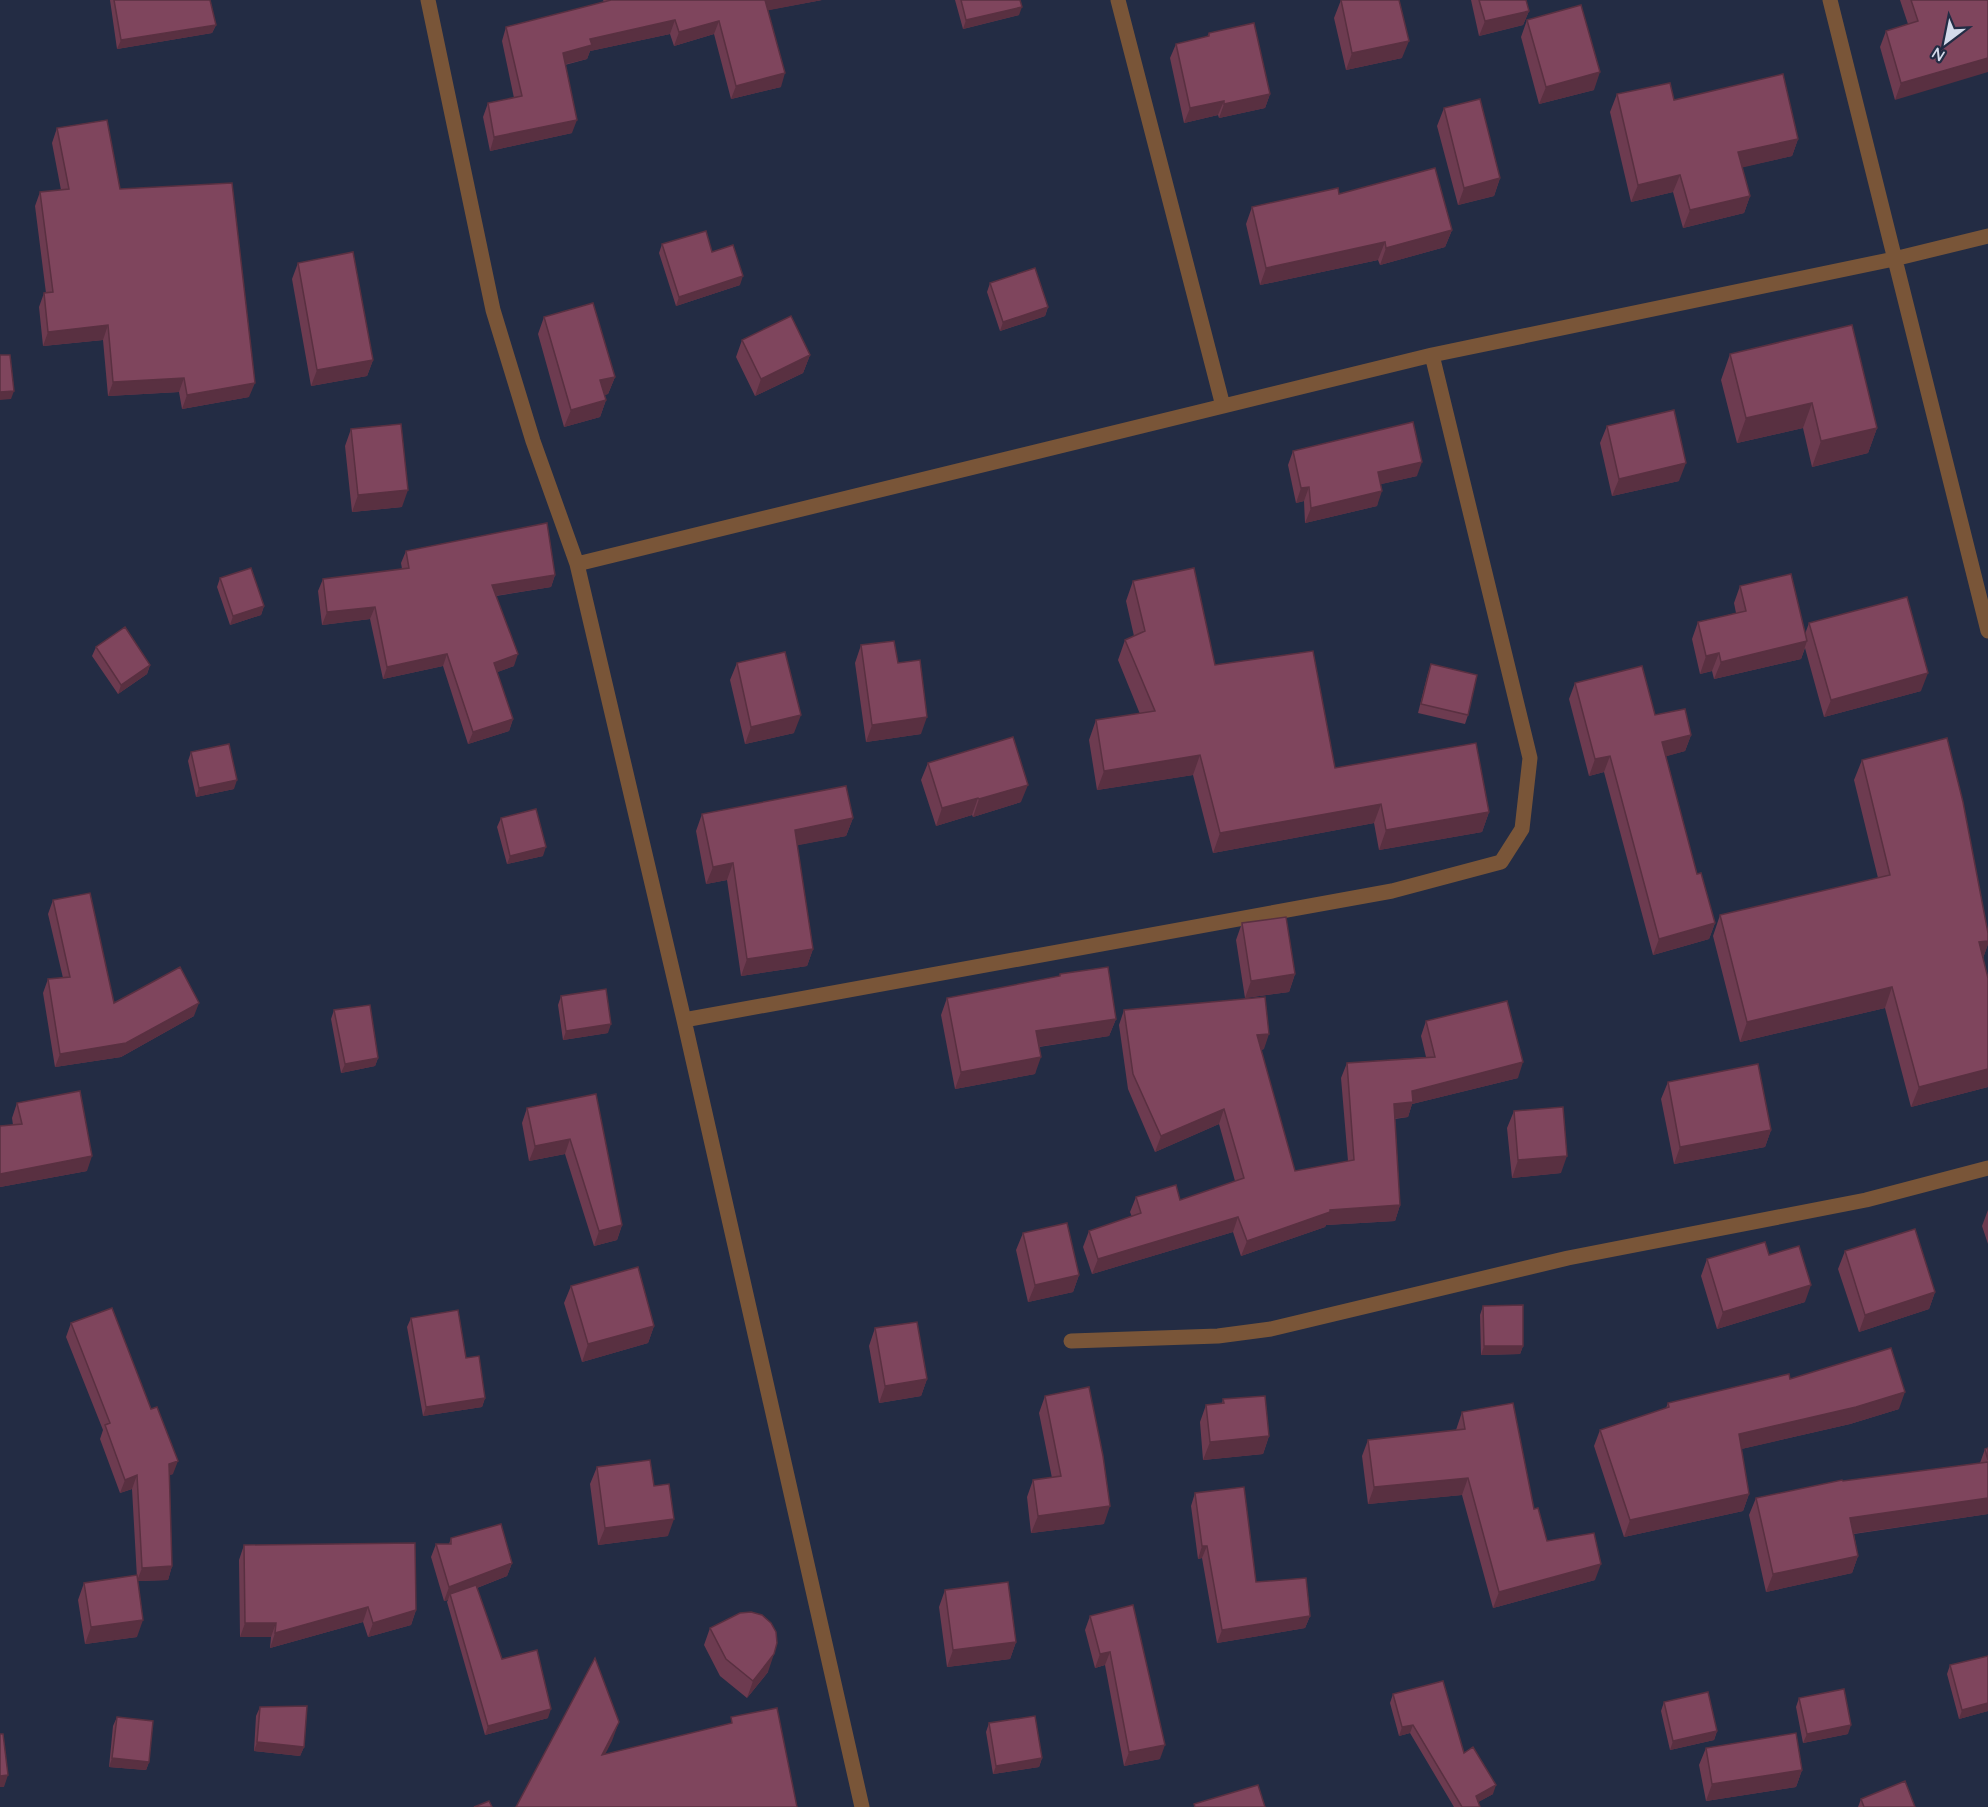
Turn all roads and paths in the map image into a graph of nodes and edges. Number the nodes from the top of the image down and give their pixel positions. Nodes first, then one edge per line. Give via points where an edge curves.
1 (428, 0) edge
2 (1118, 0) edge
3 (1830, 0) edge
4 (1988, 236) edge
5 (1894, 259) junction
6 (1432, 356) junction
7 (1223, 406) junction
8 (577, 564) junction
9 (1988, 631) edge
10 (684, 1020) junction
11 (1988, 1168) edge
12 (1071, 1341) dead end
13 (862, 1807) edge

1 - 8 street via 493,310 533,441
2 - 7 street
3 - 5 street
4 - 5 street
5 - 6 street
5 - 9 street
6 - 7 street
6 - 10 street via 1530,758 1522,829 1501,862 1392,891
7 - 8 street
8 - 10 street
10 - 13 street
11 - 12 street via 1866,1200 1568,1258 1271,1329 1218,1336

